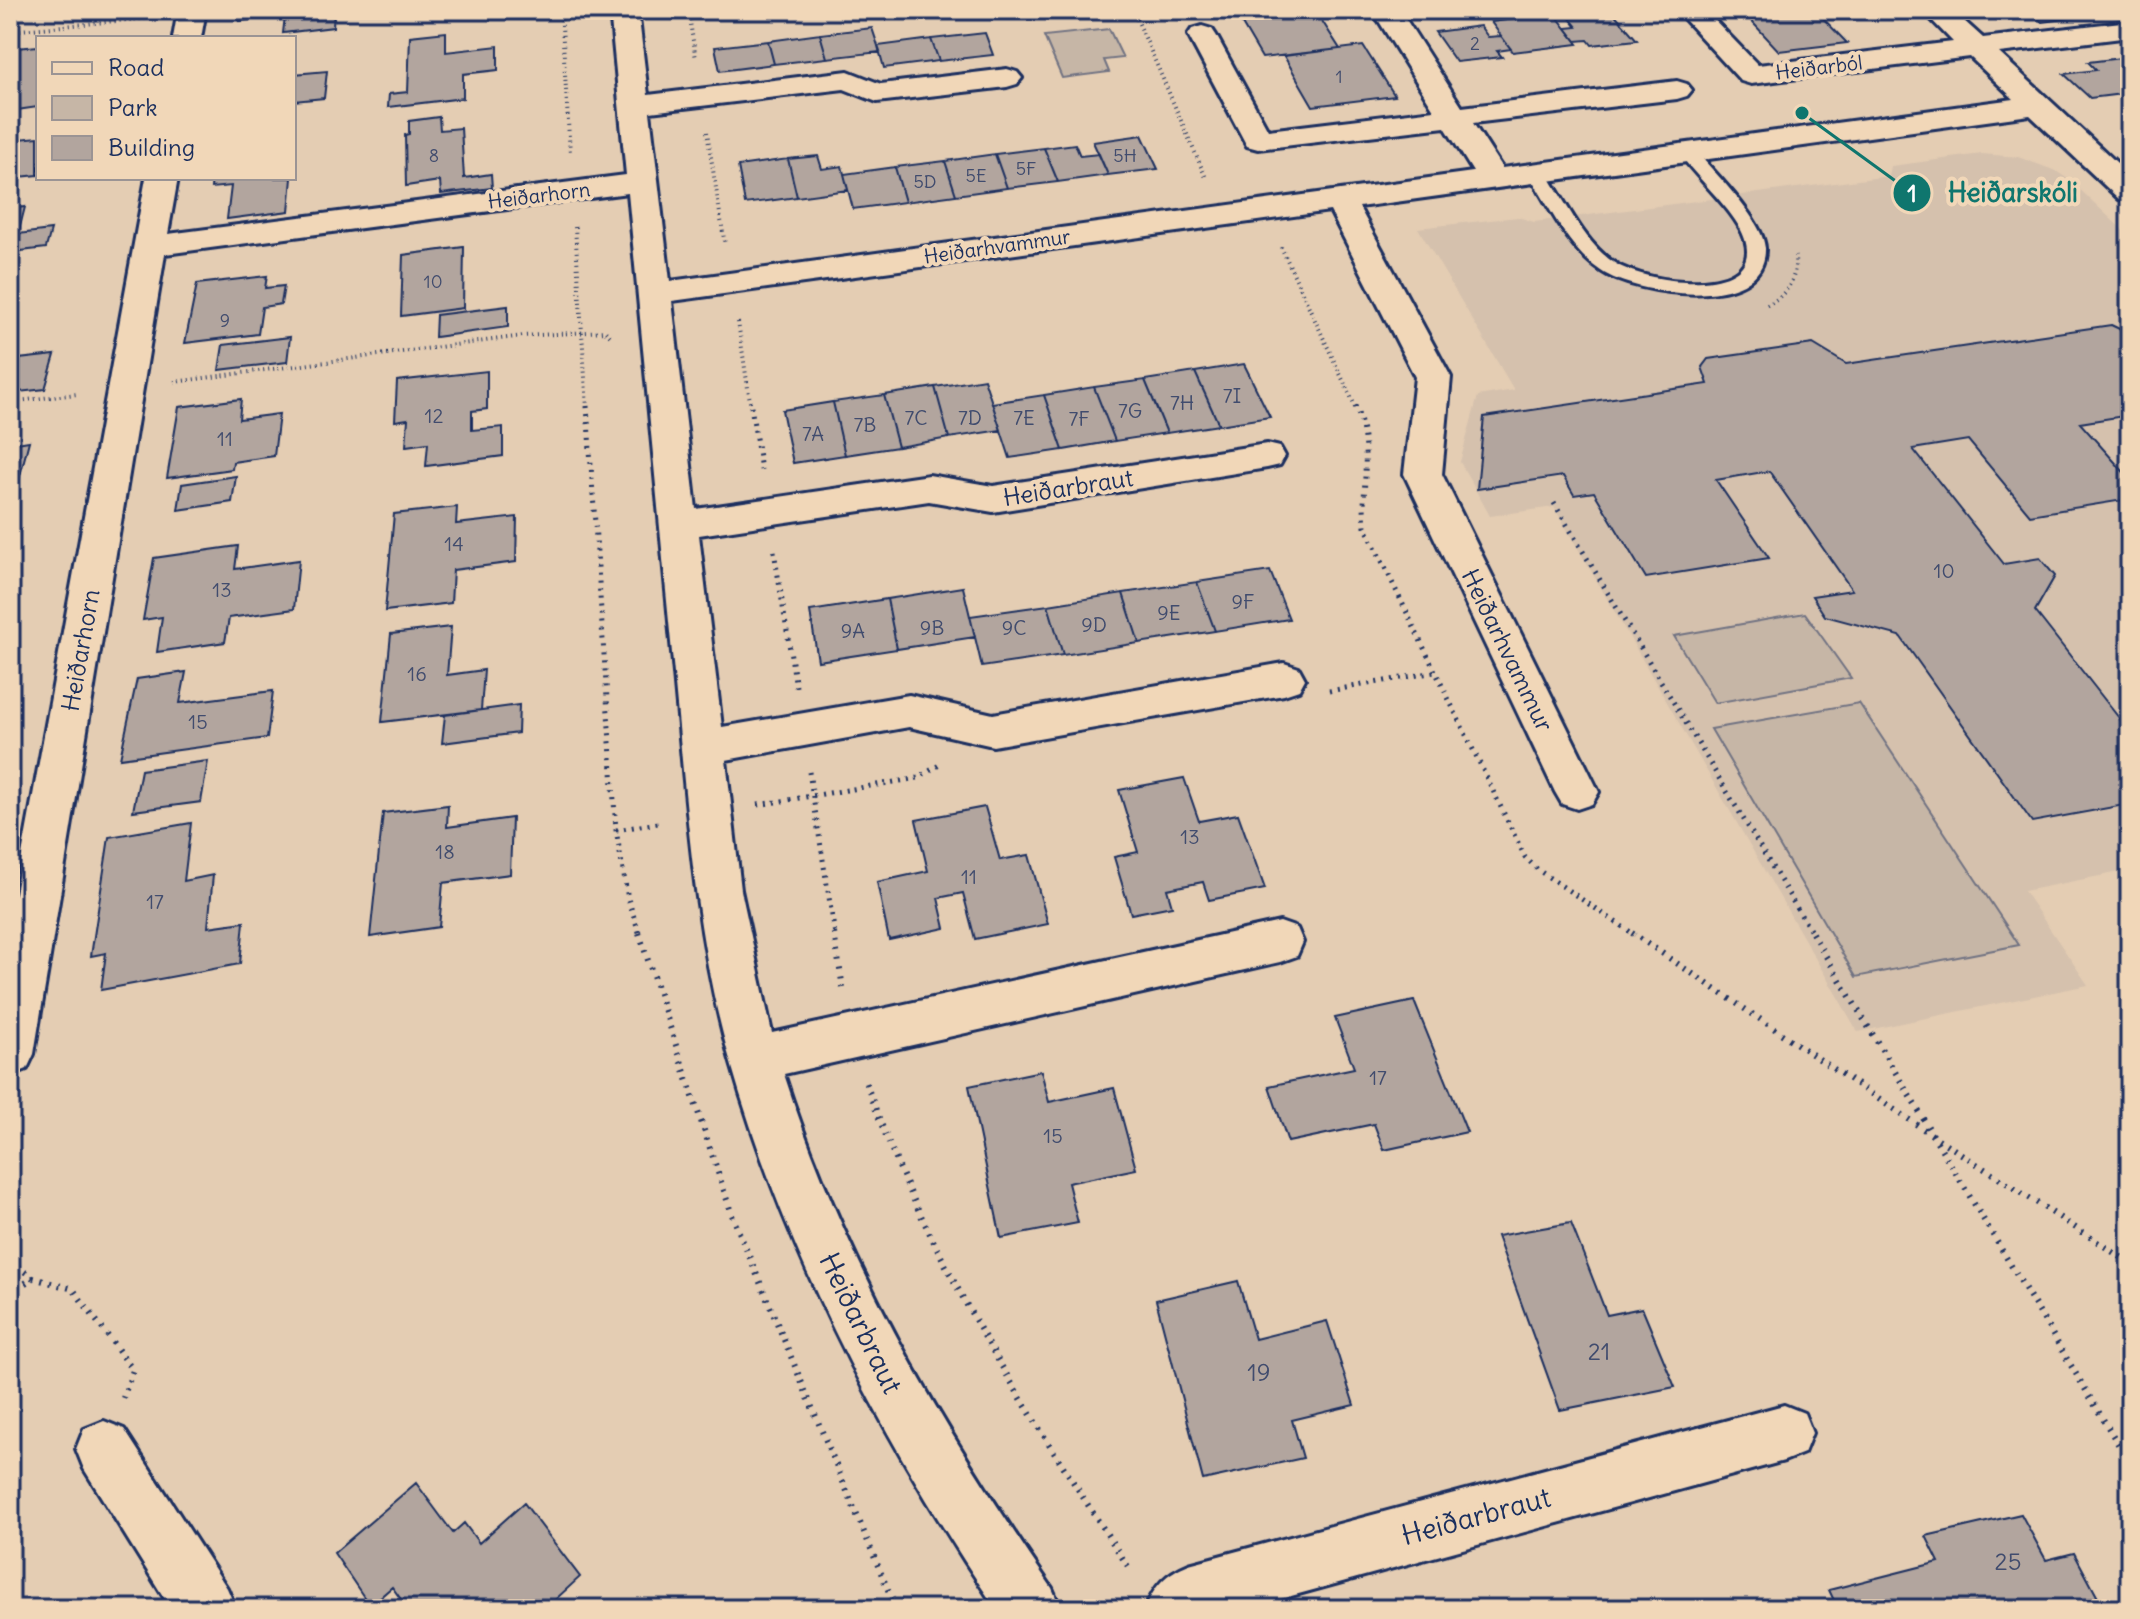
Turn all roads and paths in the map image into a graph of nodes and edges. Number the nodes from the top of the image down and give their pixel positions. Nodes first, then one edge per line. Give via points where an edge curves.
1 (624, 10) edge
2 (688, 10) edge
3 (1133, 10) edge
4 (1386, 10) edge
5 (1690, 10) edge
6 (1936, 10) edge
7 (190, 21) edge
8 (2130, 29) edge
9 (10, 31) edge
10 (1202, 35) dead end
11 (1976, 48) junction
12 (1007, 78) dead end
13 (1677, 90) dead end
14 (702, 97) junction
15 (635, 105) junction
16 (2037, 105) junction
17 (1453, 117) junction
18 (1688, 153) junction
19 (1537, 173) junction
20 (1493, 179) junction
21 (162, 180) edge
22 (643, 182) junction
23 (2130, 192) edge
24 (1340, 200) junction
25 (1223, 216) junction
26 (151, 246) junction
27 (731, 282) junction
28 (655, 293) junction
29 (1267, 456) dead end
30 (1554, 503) dead end
31 (768, 512) junction
32 (680, 525) junction
33 (1284, 679) dead end
34 (802, 730) junction
35 (703, 747) junction
36 (1577, 792) dead end
37 (1280, 942) dead end
38 (851, 1037) junction
39 (10, 1054) edge
40 (754, 1059) junction
41 (10, 1261) edge
42 (33, 1278) junction
43 (10, 1293) edge
44 (1784, 1433) dead end
45 (104, 1449) joint
46 (2130, 1464) edge
47 (1157, 1596) edge
48 (206, 1609) edge
49 (1031, 1609) edge

1 - 15 street, Heiðarbraut
2 - 14 path
3 - 25 path
4 - 17 street
5 - 11 street, Heiðarból via 1751,75
6 - 11 street
7 - 9 path
8 - 11 street, Heiðarból
10 - 17 street via 1258,140
11 - 16 street
12 - 14 street via 877,93 848,80
13 - 17 street
14 - 15 street
14 - 27 path
15 - 22 street, Heiðarbraut
16 - 18 street, Heiðarhvammur
16 - 23 street
17 - 20 street
18 - 19 street, Heiðarhvammur
18 - 19 lane via 1756,241 1757,254 1742,275 1709,288 1654,286 1605,265
19 - 20 street, Heiðarhvammur
20 - 24 street, Heiðarhvammur
21 - 26 street, Heiðarhorn
22 - 26 street, Heiðarhorn
22 - 28 street, Heiðarbraut
24 - 25 street, Heiðarhvammur
24 - 36 street, Heiðarhvammur via 1433,377 1423,474
25 - 27 street, Heiðarhvammur
26 - 39 street, Heiðarhorn
27 - 28 street, Heiðarhvammur
27 - 31 path
28 - 32 street, Heiðarbraut
29 - 31 street, Heiðarbraut via 993,499 929,488
30 - 46 path
31 - 32 street, Heiðarbraut
31 - 34 path
32 - 35 street, Heiðarbraut
33 - 34 street via 993,730 909,711
34 - 35 street
34 - 38 path
35 - 40 street, Heiðarbraut via 718,890
37 - 38 street
38 - 40 street
38 - 47 path via 889,1145 936,1252 996,1364
40 - 49 street, Heiðarbraut via 792,1171 842,1290 907,1416
41 - 42 path
42 - 43 path
42 - 45 path via 73,1289 133,1370
44 - 47 street, Heiðarbraut via 1189,1594
45 - 48 street

